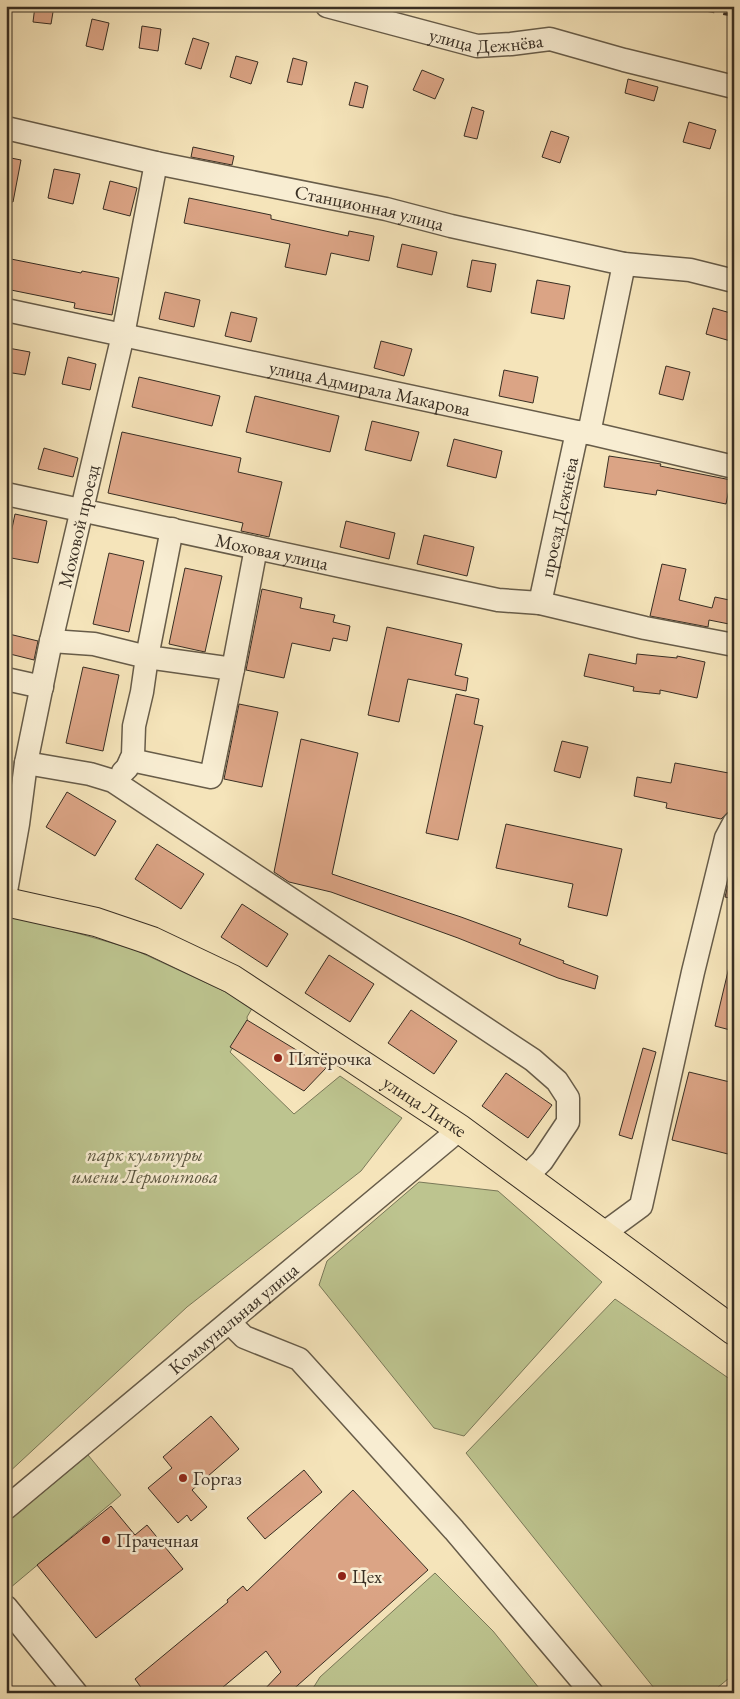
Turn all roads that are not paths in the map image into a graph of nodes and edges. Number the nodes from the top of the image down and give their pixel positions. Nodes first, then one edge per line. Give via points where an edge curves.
1 (327, 6) edge
2 (734, 86) edge
3 (6, 128) edge
4 (156, 163) junction
5 (624, 264) junction
6 (734, 281) edge
7 (6, 310) edge
8 (123, 335) junction
9 (583, 433) junction
10 (734, 467) edge
11 (6, 494) edge
12 (81, 510) junction
13 (172, 529) junction
14 (256, 548) junction
15 (540, 603) junction
16 (50, 640) junction
17 (734, 645) edge
18 (147, 657) junction
19 (233, 669) junction
20 (6, 679) edge
21 (42, 688) junction
22 (131, 760) junction
23 (26, 762) junction
24 (112, 781) junction
25 (734, 823) edge
26 (6, 891) edge
27 (6, 902) edge
28 (460, 1129) junction
29 (526, 1177) junction
30 (600, 1232) junction
31 (229, 1322) junction
32 (734, 1331) edge
33 (6, 1508) edge
34 (6, 1607) edge
35 (76, 1693) edge
36 (592, 1693) edge

1 - 2 street, улица Дежнёва via 477,46 550,39
3 - 4 street, Станционная улица
4 - 5 street, Станционная улица via 376,207
4 - 8 street, Моховой проезд
5 - 6 street, Станционная улица via 690,270
5 - 9 street, проезд Дежнёва
7 - 8 street, улица Адмирала Макарова
8 - 9 street, улица Адмирала Макарова
8 - 12 street, Моховой проезд
9 - 10 street, улица Адмирала Макарова
9 - 15 street, проезд Дежнёва
11 - 12 street, Моховая улица
12 - 13 street, Моховая улица
12 - 16 street, Моховой проезд
13 - 14 street, Моховая улица
13 - 18 street
14 - 15 street, Моховая улица via 498,600
14 - 19 street
15 - 17 street, Моховая улица
16 - 18 street via 94,644
16 - 21 street, Моховой проезд
18 - 19 street
18 - 22 street
19 - 22 street via 211,777
20 - 21 street
21 - 23 street, Моховой проезд
22 - 24 street
23 - 24 street
23 - 26 street, Моховой проезд
24 - 29 street via 533,1060 558,1081 568,1098 568,1122 542,1161
25 - 30 street via 726,838 641,1206 611,1228
27 - 28 main road, улица Литке via 96,922 152,941 232,979
28 - 29 main road, улица Литке
28 - 31 street, Коммунальная улица
29 - 30 main road, улица Литке
30 - 32 main road, улица Литке
31 - 33 street, Коммунальная улица
31 - 36 street via 244,1337 299,1359 454,1530
34 - 35 street

